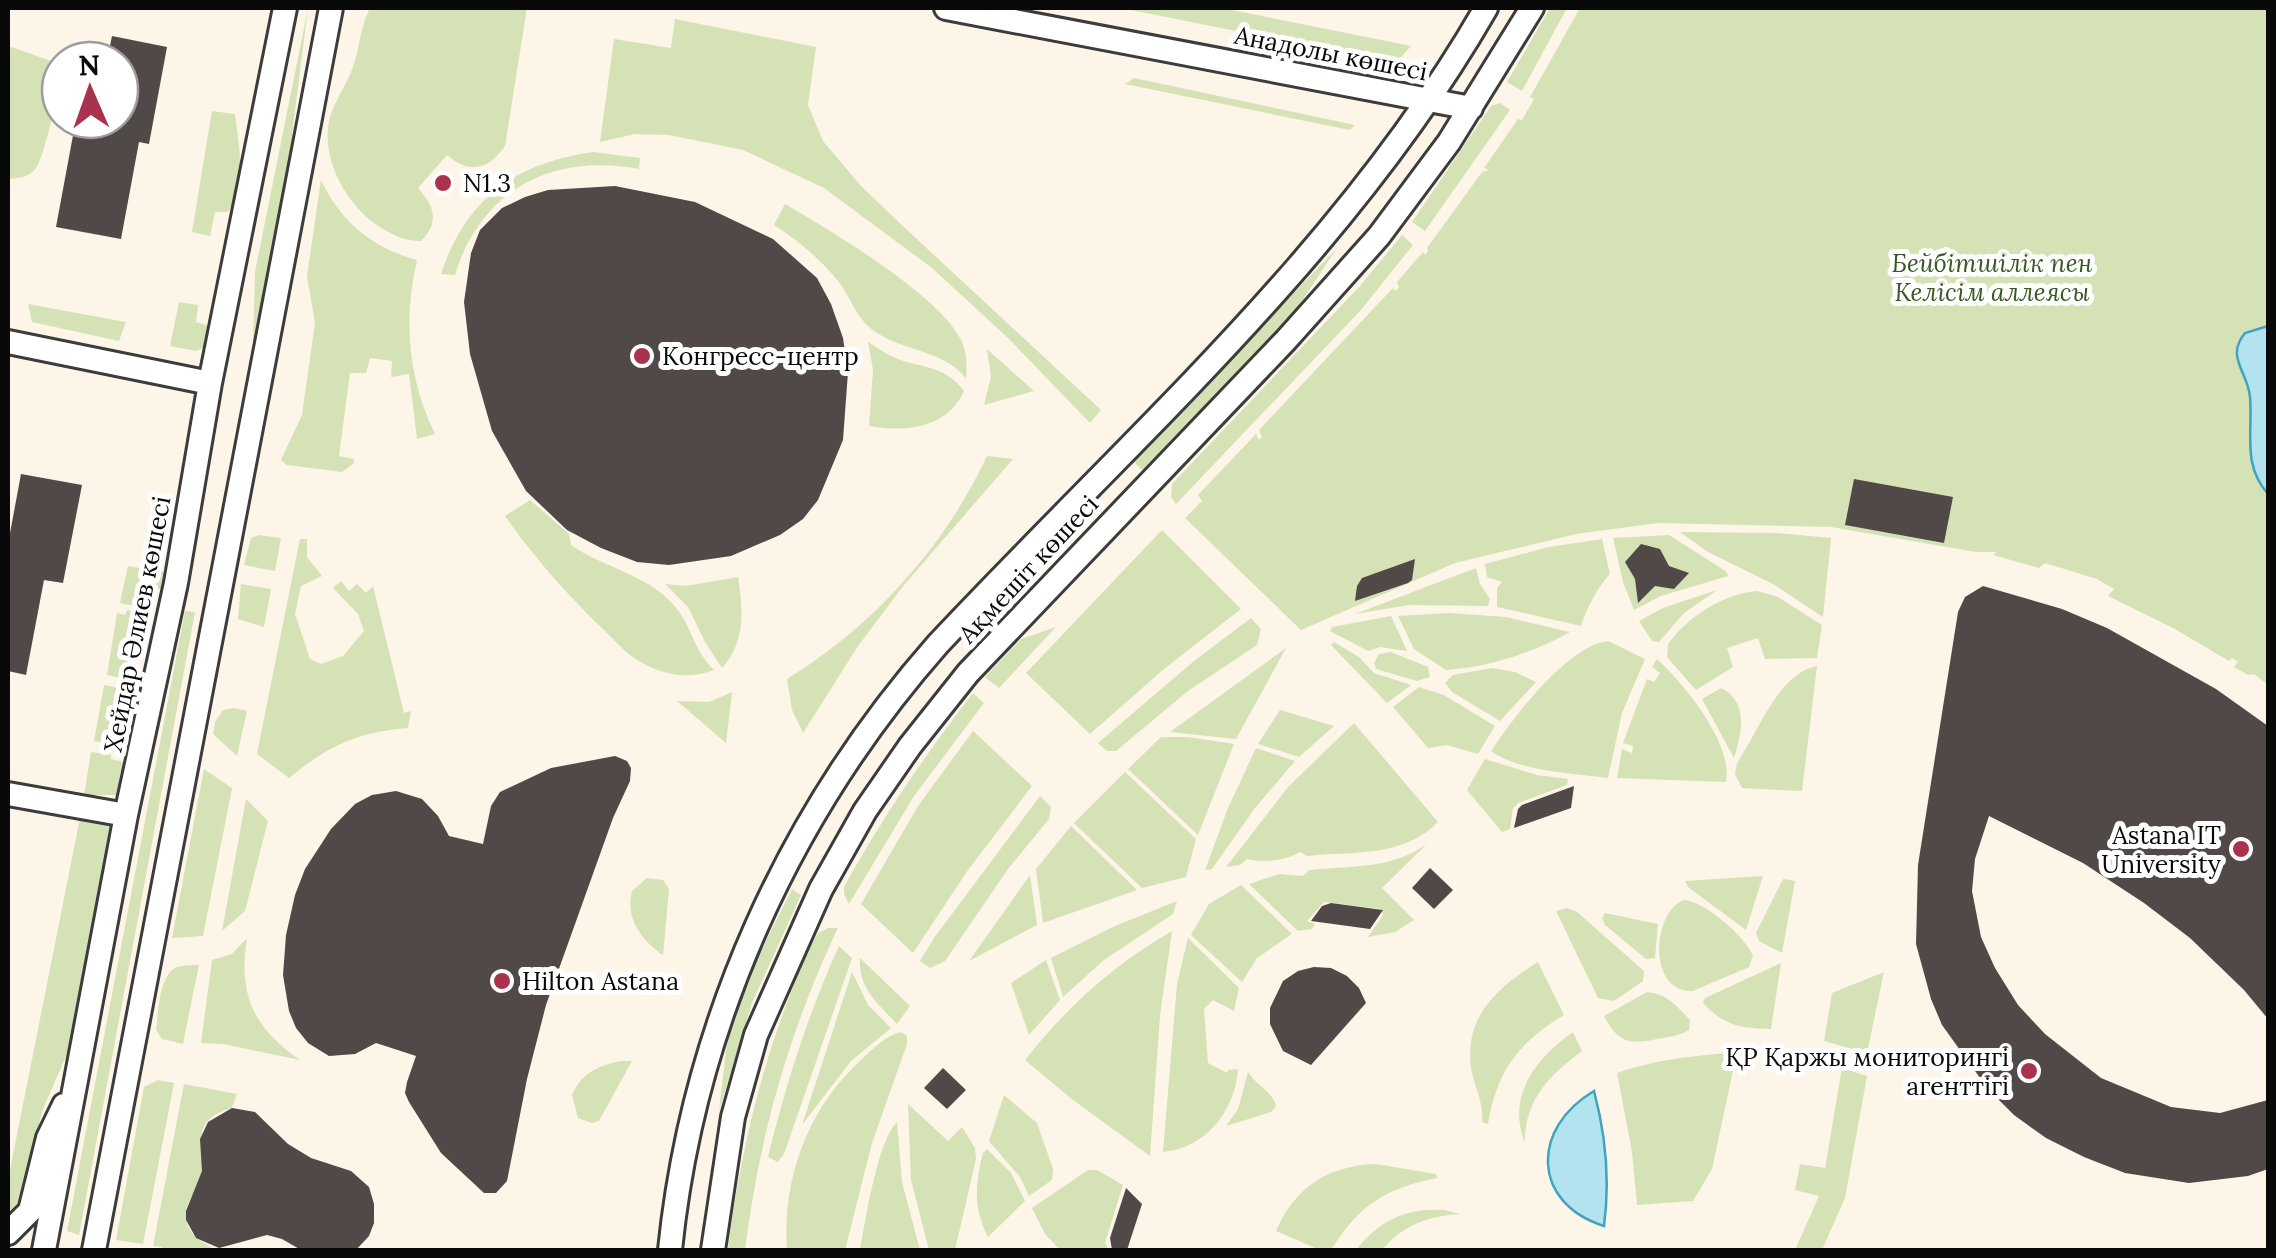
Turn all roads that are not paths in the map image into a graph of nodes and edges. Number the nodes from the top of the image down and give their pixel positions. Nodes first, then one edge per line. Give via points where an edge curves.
1 (285, 8) edge
2 (332, 8) edge
3 (946, 8) edge
4 (1486, 8) edge
5 (1532, 8) edge
6 (1066, 19) edge
7 (1430, 100) junction
8 (1471, 108) junction
9 (8, 342) edge
10 (210, 383) junction
11 (176, 583) junction
12 (220, 593) junction
13 (8, 794) edge
14 (126, 815) junction
15 (76, 1085) junction
16 (8, 1233) edge
17 (44, 1250) edge
18 (94, 1250) edge
19 (670, 1250) edge
20 (712, 1250) edge

1 - 10 street, Хейдар Әлиев көшесі
2 - 12 street
3 - 6 street, Анадолы көшесі
4 - 7 street, Ақмешіт көшесі
5 - 8 street, Ақмешіт көшесі
6 - 7 street, Анадолы көшесі
7 - 8 street, Анадолы көшесі
7 - 19 street, Ақмешіт көшесі via 1302,264 938,644 852,754 788,863 726,995 693,1111
8 - 20 street, Ақмешіт көшесі via 1380,236 968,673 876,795 821,889 756,1036 733,1116
9 - 10 street
10 - 11 street, Хейдар Әлиев көшесі
11 - 12 street
11 - 14 street, Хейдар Әлиев көшесі
12 - 18 street
13 - 14 street
14 - 15 street, Хейдар Әлиев көшесі
15 - 16 street via 48,1138 30,1211
15 - 17 street, Хейдар Әлиев көшесі

